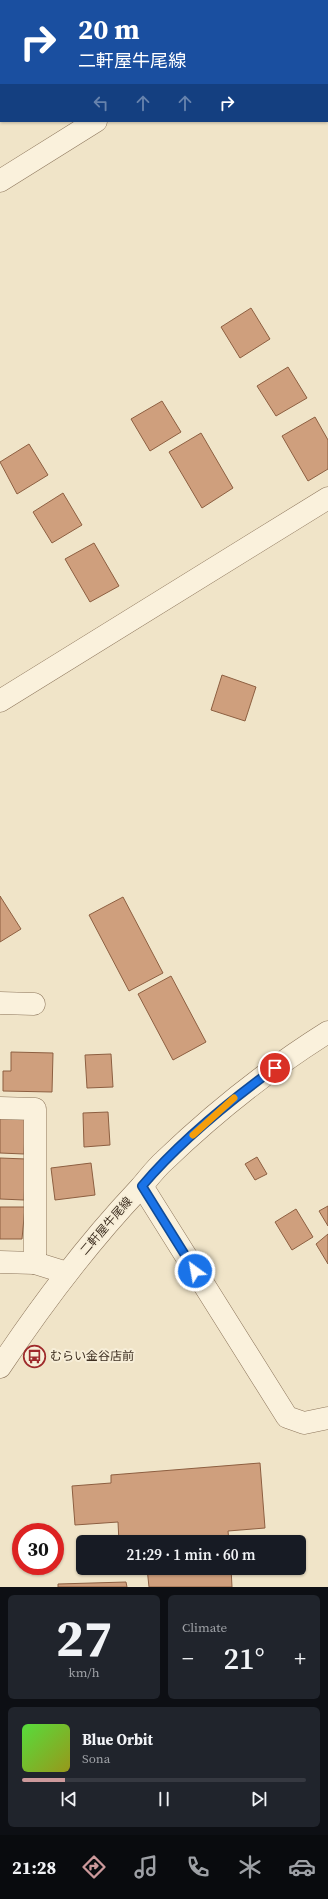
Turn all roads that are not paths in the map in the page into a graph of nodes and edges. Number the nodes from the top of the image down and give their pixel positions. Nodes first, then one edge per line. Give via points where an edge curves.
1 (94, 122) edge
2 (0, 180) edge
3 (328, 498) edge
4 (0, 701) edge
5 (0, 1003) edge
6 (34, 1004) dead end
7 (328, 1032) edge
8 (0, 1108) edge
9 (142, 1186) junction
10 (0, 1262) edge
11 (35, 1263) junction
12 (67, 1273) junction
13 (0, 1366) edge
14 (328, 1418) edge

1 - 2 street
3 - 4 street
5 - 6 street
7 - 9 street, 二軒屋牛尾線 via 238,1095 163,1161
8 - 11 street via 35,1110
9 - 12 street, 二軒屋牛尾線 via 103,1228
9 - 14 street via 286,1417 304,1423
10 - 11 street
11 - 12 street
12 - 13 street, 二軒屋牛尾線

